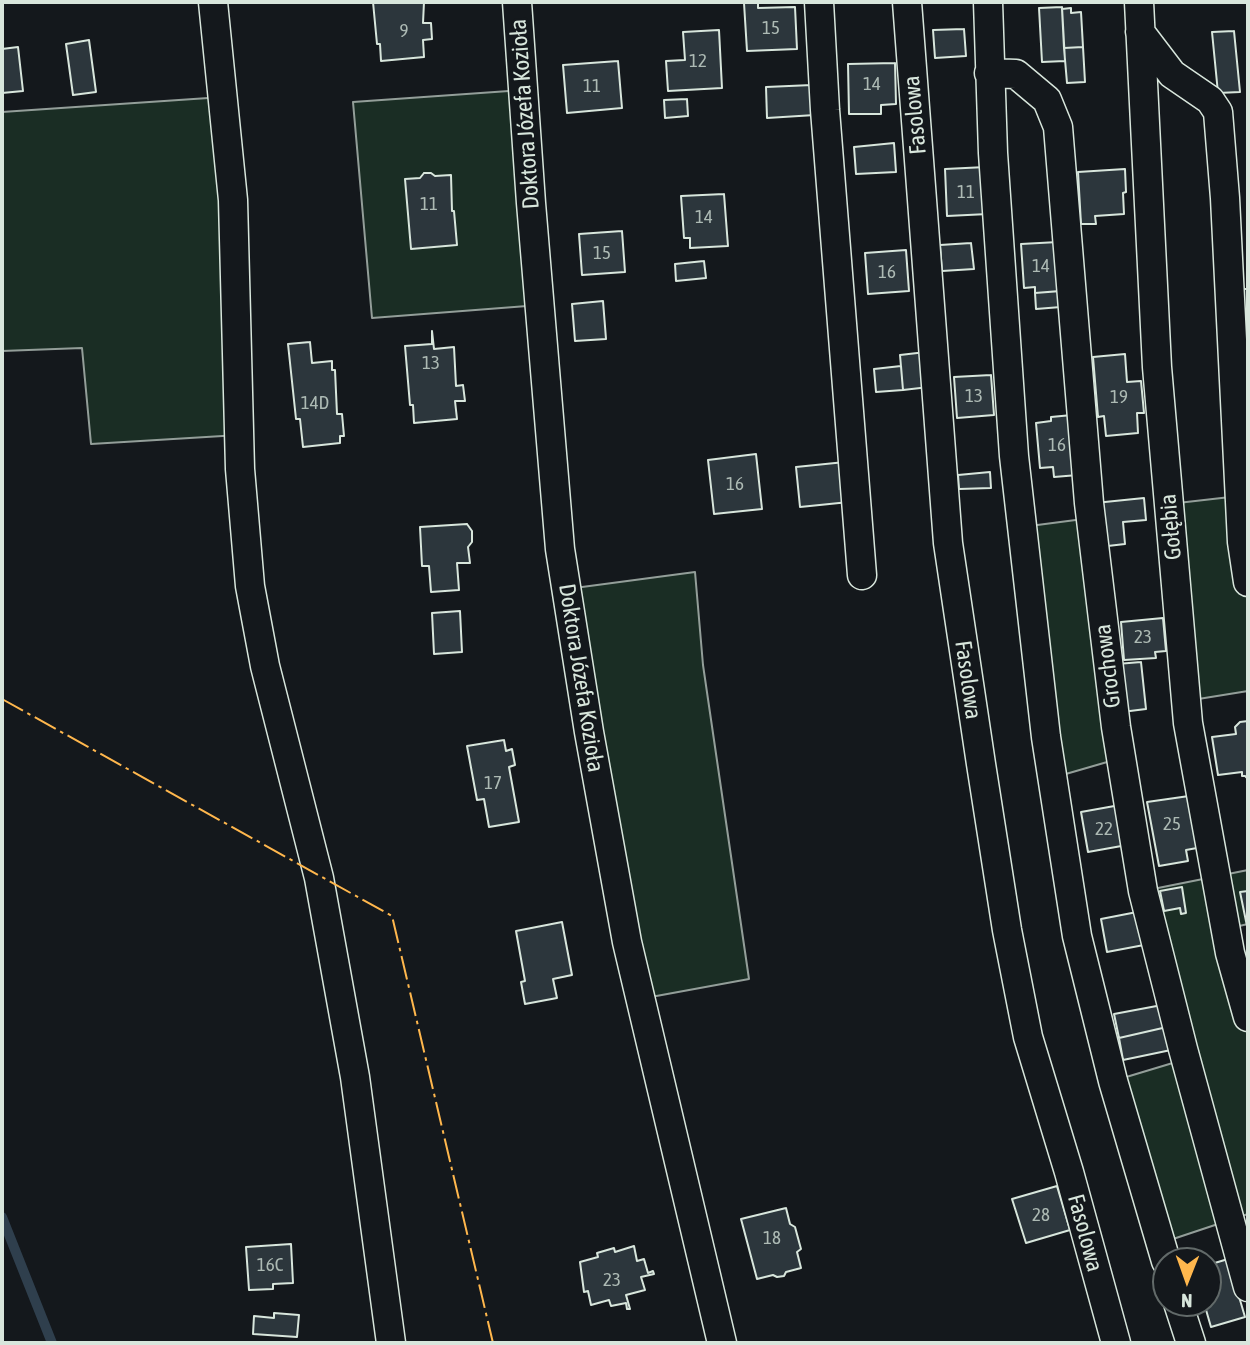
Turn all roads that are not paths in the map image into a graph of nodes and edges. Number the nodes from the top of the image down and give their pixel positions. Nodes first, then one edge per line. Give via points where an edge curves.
1 (213, 2) edge
2 (517, 2) edge
3 (819, 2) edge
4 (907, 2) edge
5 (988, 2) edge
6 (1139, 2) edge
7 (1140, 32) junction
8 (989, 73) junction
9 (862, 575) dead end
10 (1248, 582) edge
11 (1248, 1017) edge
12 (1162, 1247) edge
13 (1248, 1287) edge
14 (1183, 1317) edge
15 (391, 1343) edge
16 (722, 1343) edge
17 (1116, 1343) edge
18 (1191, 1343) edge

1 - 15 street via 233,200 240,469 250,586 265,666 319,878 355,1077
2 - 16 street, Doktora Józefa Kozioła via 560,550 627,942
3 - 9 street
4 - 17 street, Fasolowa via 948,543 981,764 1028,1037
5 - 8 street
6 - 7 street, Gołębia
7 - 10 street via 1172,74 1210,100 1218,112 1241,542
7 - 11 street, Gołębia via 1157,367 1188,723 1230,953
8 - 12 street via 1014,456 1046,737 1077,936
8 - 13 street, Grochowa via 1016,74 1048,100 1058,127 1090,510 1115,727 1143,891
14 - 18 street

